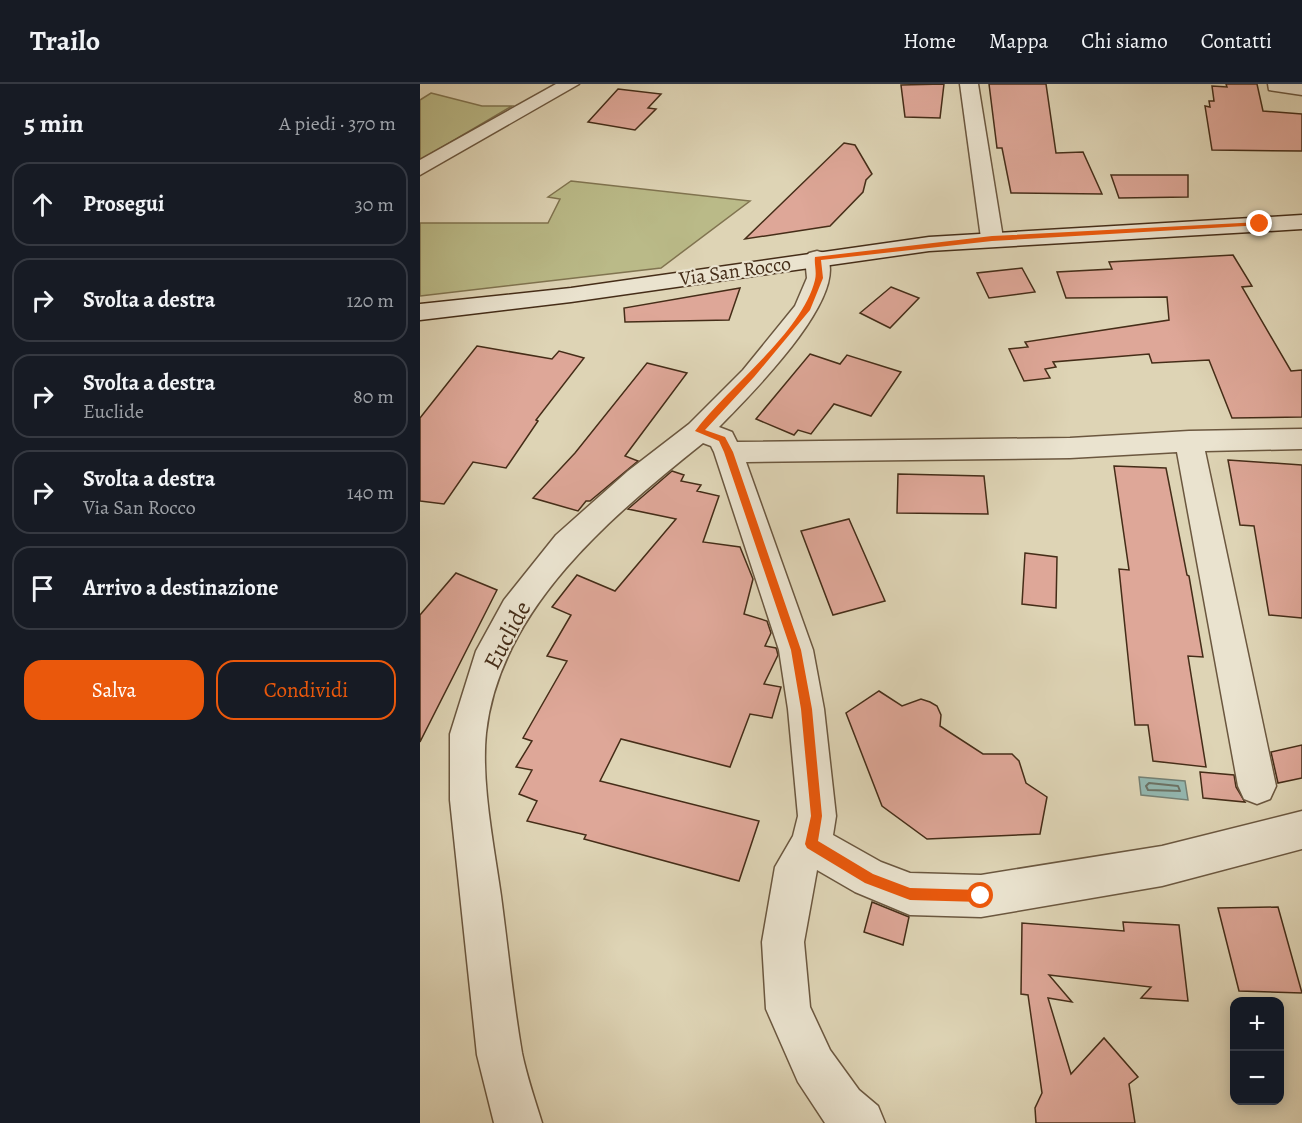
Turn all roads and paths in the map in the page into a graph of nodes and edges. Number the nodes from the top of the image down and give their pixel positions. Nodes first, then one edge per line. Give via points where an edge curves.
1 (570, 84) edge
2 (969, 84) edge
3 (1276, 86) dead end
4 (1302, 88) edge
5 (420, 169) edge
6 (1302, 222) edge
7 (992, 238) junction
8 (817, 258) junction
9 (420, 312) edge
10 (1302, 439) edge
11 (714, 441) junction
12 (1189, 441) junction
13 (1257, 786) dead end
14 (1302, 830) edge
15 (811, 844) junction
16 (518, 1123) edge
17 (861, 1123) edge

1 - 5 street
2 - 7 street
3 - 4 street
6 - 7 street, Via San Rocco
7 - 8 street, Via San Rocco
8 - 9 street, Via San Rocco via 571,295
8 - 11 street, Euclide via 819,278 807,308 752,376
10 - 12 street
11 - 12 street via 1070,448
11 - 15 street via 796,650 817,816
11 - 16 street, Euclide via 638,479 567,543 516,610 493,651 475,704 468,734 469,800 500,1056
12 - 13 street
14 - 15 street via 1162,866 981,896 910,894 869,878
15 - 17 street via 795,867 783,942 788,1009 814,1066 842,1107

